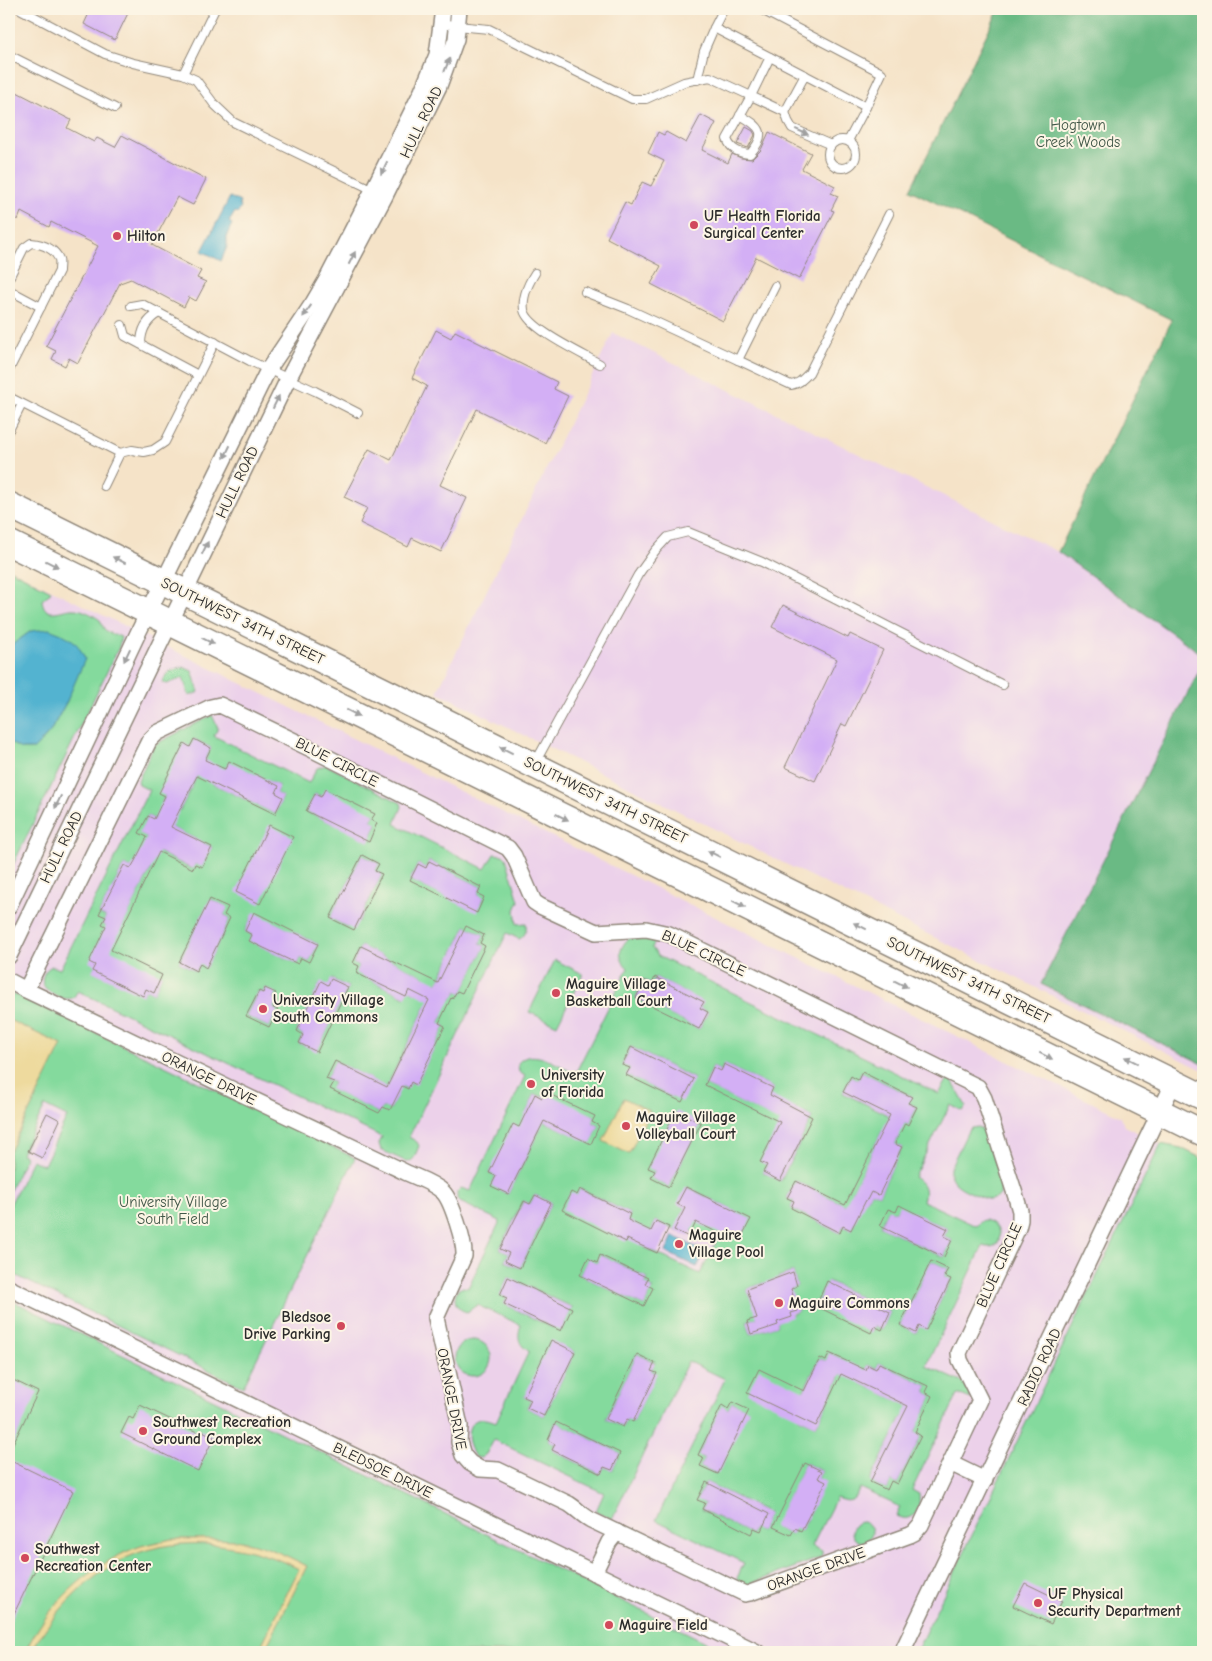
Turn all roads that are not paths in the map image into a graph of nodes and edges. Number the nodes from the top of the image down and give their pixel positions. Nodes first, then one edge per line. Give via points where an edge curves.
1 (20, 9) edge
2 (214, 9) edge
3 (459, 9) edge
4 (726, 9) edge
5 (760, 9) edge
6 (442, 16) edge
7 (457, 26) junction
8 (714, 28) junction
9 (9, 54) edge
10 (770, 57) junction
11 (183, 74) junction
12 (804, 75) junction
13 (697, 80) junction
14 (751, 96) junction
15 (866, 107) junction
16 (115, 108) dead end
17 (785, 112) junction
18 (740, 115) junction
19 (848, 142) junction
20 (831, 145) junction
21 (382, 194) junction
22 (889, 214) dead end
23 (535, 273) dead end
24 (9, 278) edge
25 (775, 286) dead end
26 (9, 290) edge
27 (585, 292) dead end
28 (131, 306) dead end
29 (41, 307) junction
30 (159, 313) junction
31 (122, 325) dead end
32 (215, 342) junction
33 (141, 344) junction
34 (738, 360) junction
35 (600, 364) dead end
36 (9, 370) edge
37 (268, 370) junction
38 (198, 375) junction
39 (288, 379) junction
40 (9, 397) edge
41 (22, 404) junction
42 (358, 413) dead end
43 (9, 430) edge
44 (120, 453) junction
45 (104, 486) dead end
46 (9, 506) edge
47 (9, 543) edge
48 (174, 587) junction
49 (148, 611) junction
50 (170, 622) junction
51 (1003, 685) dead end
52 (534, 764) junction
53 (9, 906) edge
54 (9, 956) edge
55 (9, 982) edge
56 (26, 990) junction
57 (1174, 1082) junction
58 (1203, 1097) edge
59 (1160, 1112) junction
60 (1203, 1133) edge
61 (9, 1288) edge
62 (950, 1463) junction
63 (985, 1480) junction
64 (617, 1532) junction
65 (594, 1573) junction
66 (757, 1652) edge
67 (902, 1652) edge

1 - 11 lane via 105,54
2 - 11 lane
3 - 7 street, HULL ROAD
4 - 8 lane
5 - 15 lane via 882,73
6 - 7 lane
6 -> 21 street, HULL ROAD via 437,55
7 - 13 lane via 490,29 632,99 646,99 684,82
21 -> 7 street, HULL ROAD via 439,86 451,56
8 - 10 lane
8 - 13 lane
9 - 16 lane
10 - 12 lane
10 - 14 lane
11 - 21 lane via 196,80 233,122
12 - 15 lane
12 - 17 lane
13 - 14 lane via 710,77
14 - 17 lane
14 - 18 lane
15 - 19 lane
17 -> 20 lane via 792,128
18 - 18 lane via 727,139 730,146 750,154 760,140 760,132 757,124
19 - 20 lane via 839,140
19 - 20 lane via 856,157 851,165 843,168 834,166 828,159
21 -> 37 street, HULL ROAD
39 -> 21 street, HULL ROAD
22 - 34 lane via 803,380 791,385
23 - 35 lane via 524,299 524,311 529,320 541,331
24 - 29 lane via 24,248 40,244 52,251 59,259 59,271
25 - 34 lane
26 - 29 lane
27 - 34 lane
28 - 30 lane via 142,304
29 - 36 lane
30 - 32 lane
30 - 33 lane via 149,318 141,335
31 - 33 lane via 125,336
32 - 37 lane
32 - 38 lane
33 - 38 lane
37 - 39 lane
37 -> 48 street, HULL ROAD
38 - 44 lane via 165,442 153,450
39 - 42 lane
48 -> 39 street, HULL ROAD
40 - 41 lane
41 - 43 lane
41 - 44 lane
44 - 45 lane
48 -> 46 main road, SOUTHWEST 34TH STREET
47 -> 49 main road
48 - 49 street, HULL ROAD
48 - 50 street, HULL ROAD
52 -> 48 main road, SOUTHWEST 34TH STREET
49 - 50 main road
49 -> 53 street, HULL ROAD
50 - 54 street, HULL ROAD
50 -> 59 main road
51 - 52 lane via 762,562 688,532 668,537 638,575
57 -> 52 main road, SOUTHWEST 34TH STREET
55 - 56 street, ORANGE DRIVE
56 - 62 street, BLUE CIRCLE via 149,741 165,729 220,704 508,848 534,902 546,910 596,932 646,929 669,934 978,1087 1016,1197 1020,1220 959,1352 980,1400
56 - 64 street, ORANGE DRIVE via 443,1192 464,1250 436,1318 460,1426 459,1442 463,1455 480,1469 498,1470 569,1504 582,1515
57 - 58 main road, SOUTHWEST 34TH STREET
57 - 59 street, RADIO ROAD
59 - 60 main road
59 - 63 street, RADIO ROAD
61 - 65 street, BLEDSOE DRIVE
62 - 63 street
62 - 64 street, ORANGE DRIVE via 921,1525 914,1533 750,1594
63 - 67 street, RADIO ROAD
64 - 65 street
65 - 66 street, BLEDSOE DRIVE

